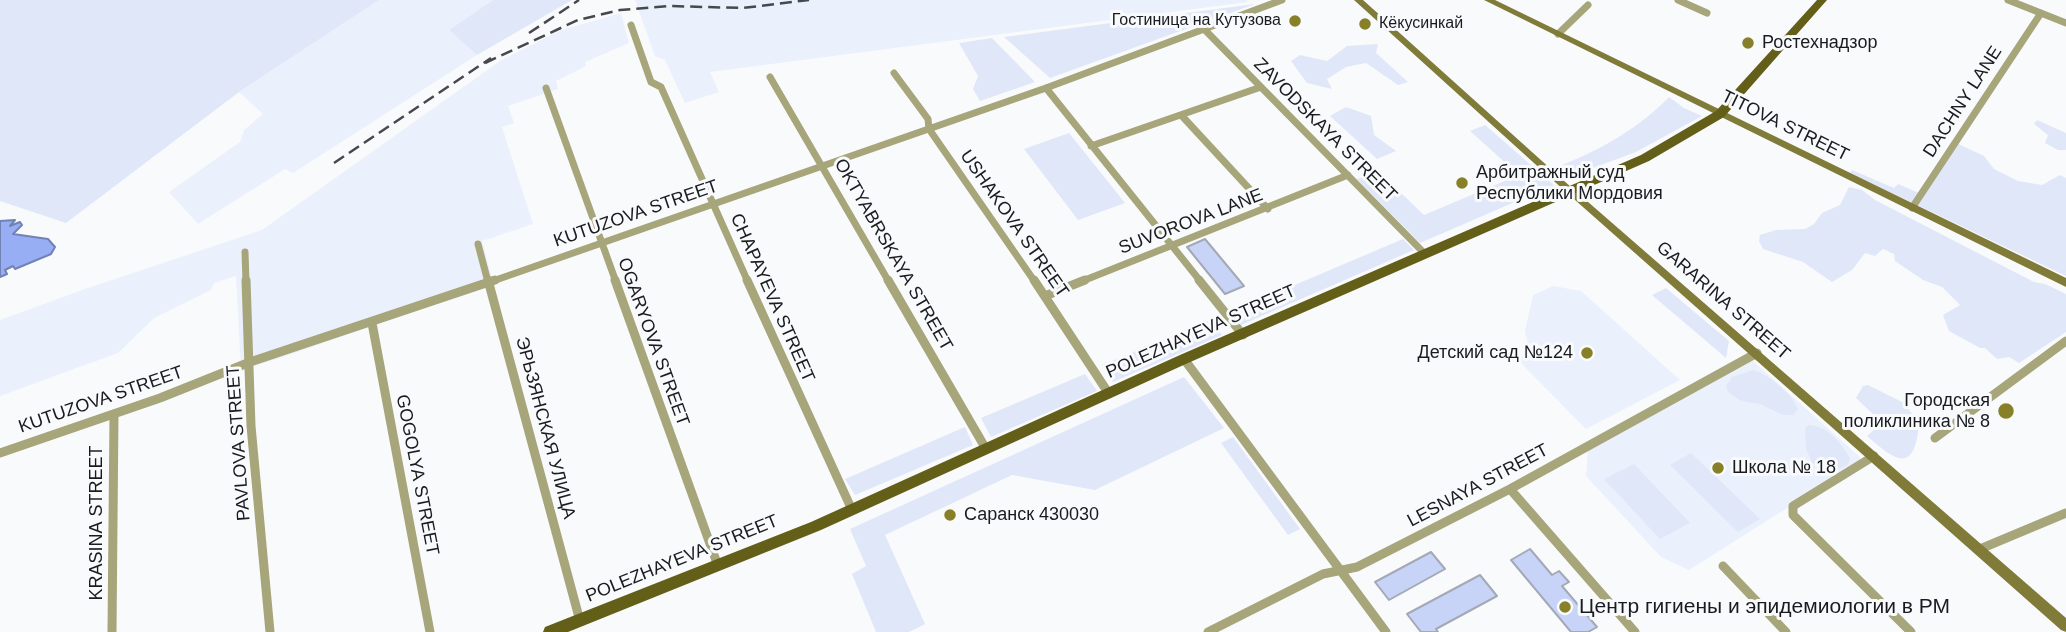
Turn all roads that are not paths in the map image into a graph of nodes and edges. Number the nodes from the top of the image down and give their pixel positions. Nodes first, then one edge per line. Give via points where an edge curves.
1 (1282, 0) edge
2 (1358, 0) edge
3 (1488, 0) edge
4 (1678, 0) edge
5 (1822, 0) edge
6 (2008, 0) edge
7 (1588, 5) dead end
8 (1707, 13) dead end
9 (2041, 13) junction
10 (2066, 23) edge
11 (631, 25) dead end
12 (1203, 29) junction
13 (1558, 34) junction
14 (894, 74) dead end
15 (770, 77) dead end
16 (1261, 87) junction
17 (546, 88) dead end
18 (1046, 88) junction
19 (1720, 114) junction
20 (1182, 116) junction
21 (929, 129) junction
22 (1091, 146) junction
23 (823, 165) junction
24 (1348, 175) junction
25 (1569, 190) junction
26 (712, 204) junction
27 (1913, 208) junction
28 (1268, 209) junction
29 (600, 243) junction
30 (478, 244) dead end
31 (1171, 246) junction
32 (245, 252) dead end
33 (1424, 253) junction
34 (489, 282) junction
35 (2066, 283) edge
36 (1045, 296) junction
37 (372, 323) junction
38 (1242, 335) junction
39 (2066, 341) edge
40 (1757, 353) junction
41 (1184, 359) junction
42 (250, 362) junction
43 (1109, 394) junction
44 (114, 414) junction
45 (1935, 439) dead end
46 (986, 449) junction
47 (0, 453) edge
48 (1874, 456) junction
49 (1510, 489) junction
50 (852, 510) junction
51 (2066, 513) edge
52 (1980, 549) junction
53 (718, 566) junction
54 (1723, 566) dead end
55 (1341, 571) junction
56 (580, 621) junction
57 (2066, 626) edge
58 (112, 632) edge
59 (270, 632) edge
60 (430, 632) edge
61 (550, 632) edge
62 (1208, 632) edge
63 (1386, 632) edge
64 (1635, 632) edge
65 (1786, 632) edge
66 (1911, 632) edge

1 - 12 street, KUTUZOVA STREET
2 - 25 main road, GARARINA STREET
3 - 13 main road, TITOVA STREET
4 - 8 street
5 - 19 main road, POLEZHAYEVA STREET
6 - 9 street
7 - 13 street
9 - 10 street
9 - 27 street, DACHNY LANE
11 - 26 street, CHAPAYEVA STREET via 651,82 661,87
12 - 16 street, ZAVODSKAYA STREET
12 - 18 street, KUTUZOVA STREET
13 - 19 main road, TITOVA STREET
14 - 21 street, USHAKOVA STREET via 928,119
15 - 23 street, OKTYABRSKAYA STREET
16 - 20 street
16 - 24 street, ZAVODSKAYA STREET
17 - 29 street, OGARYOVA STREET
18 - 21 street, KUTUZOVA STREET
18 - 22 street
19 - 25 main road, POLEZHAYEVA STREET via 1645,158
19 - 27 main road, TITOVA STREET
20 - 22 street
20 - 28 street
21 - 23 street, KUTUZOVA STREET
21 - 36 street, USHAKOVA STREET
22 - 31 street
23 - 26 street, KUTUZOVA STREET
23 - 46 street, OKTYABRSKAYA STREET
24 - 28 street, SUVOROVA LANE
24 - 33 street, ZAVODSKAYA STREET
25 - 33 main road, POLEZHAYEVA STREET
25 - 40 main road, GARARINA STREET
26 - 29 street, KUTUZOVA STREET
26 - 50 street, CHAPAYEVA STREET
27 - 35 main road, TITOVA STREET
28 - 31 street, SUVOROVA LANE
29 - 34 street, KUTUZOVA STREET
29 - 53 street, OGARYOVA STREET
30 - 34 street, ЭРЬЗЯНСКАЯ УЛИЦА
31 - 36 street, SUVOROVA LANE
31 - 38 street
32 - 42 street, PAVLOVA STREET
33 - 38 main road, POLEZHAYEVA STREET
34 - 37 street, KUTUZOVA STREET
34 - 56 street, ЭРЬЗЯНСКАЯ УЛИЦА
36 - 43 street, USHAKOVA STREET
37 - 42 street, KUTUZOVA STREET
37 - 60 street, GOGOLYA STREET
38 - 41 main road, POLEZHAYEVA STREET
39 - 45 street
40 - 48 main road, GARARINA STREET
40 - 49 street, LESNAYA STREET
41 - 43 main road, POLEZHAYEVA STREET
41 - 55 street
42 - 44 street, KUTUZOVA STREET
42 - 59 street, PAVLOVA STREET via 251,426
43 - 46 main road, POLEZHAYEVA STREET
44 - 47 street, KUTUZOVA STREET
44 - 58 street, KRASINA STREET
46 - 50 main road, POLEZHAYEVA STREET
48 - 52 main road, GARARINA STREET
48 - 66 street via 1793,506 1793,515
49 - 55 street, LESNAYA STREET
49 - 64 street
50 - 53 main road, POLEZHAYEVA STREET
51 - 52 street
52 - 57 main road, GARARINA STREET
53 - 56 main road, POLEZHAYEVA STREET
54 - 65 street
55 - 62 street, LESNAYA STREET via 1323,573
55 - 63 street
56 - 61 main road, POLEZHAYEVA STREET

